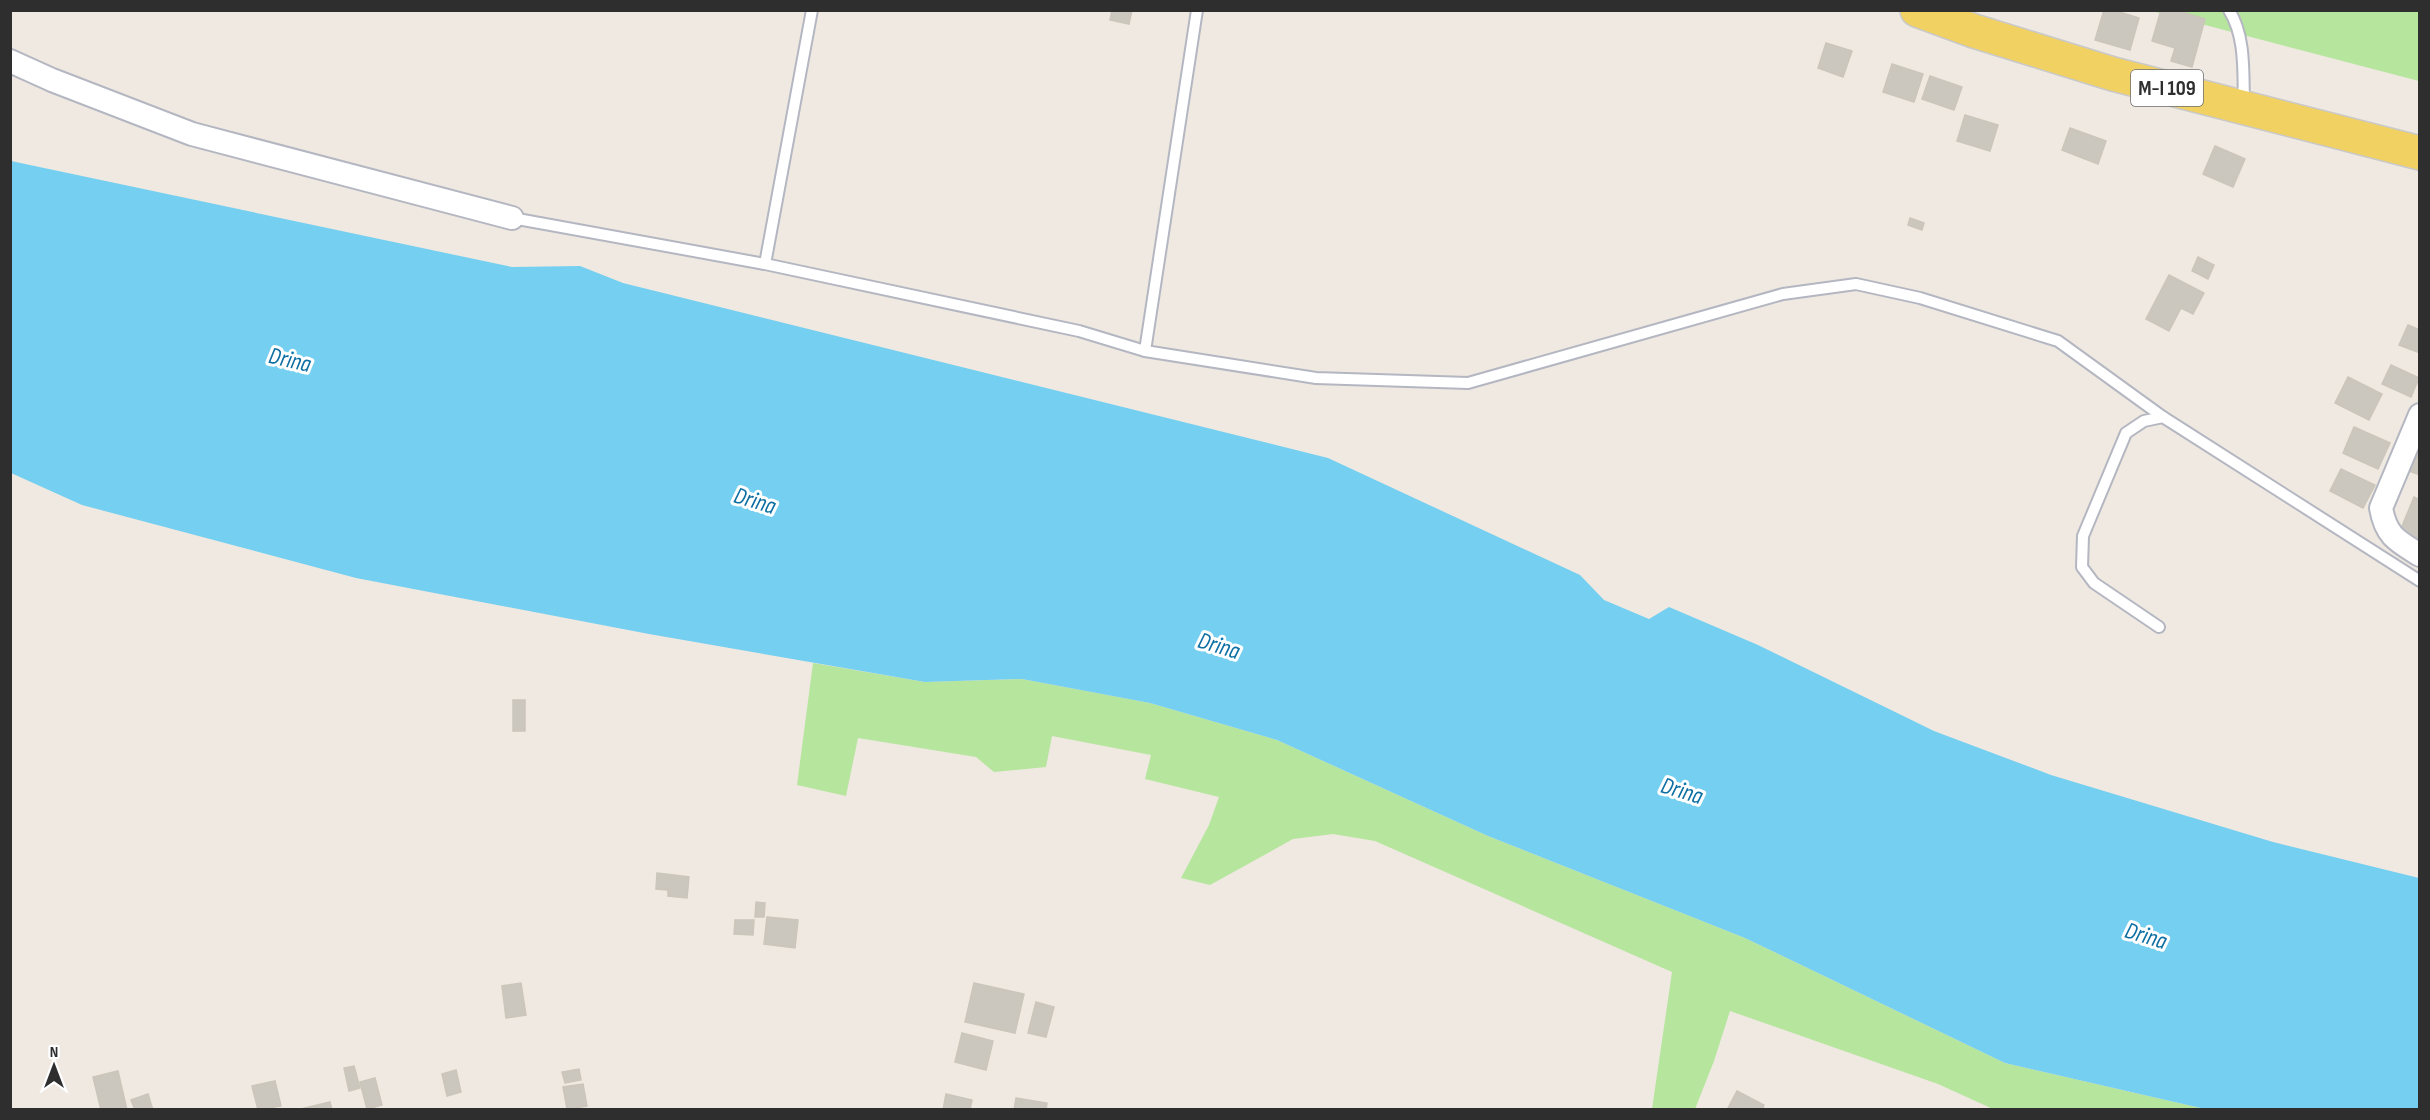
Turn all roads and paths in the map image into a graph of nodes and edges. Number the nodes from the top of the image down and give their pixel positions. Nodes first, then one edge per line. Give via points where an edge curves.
1 (812, 10) edge
2 (1197, 10) edge
3 (1917, 10) edge
4 (2229, 10) edge
5 (10, 61) edge
6 (2244, 107) junction
7 (2420, 153) edge
8 (512, 218) joint
9 (765, 264) junction
10 (1145, 351) junction
11 (2420, 415) edge
12 (2163, 417) junction
13 (2420, 555) edge
14 (2420, 581) edge
15 (2159, 627) dead end

1 - 9 lane
2 - 10 lane
3 - 6 main road, M-I 109 via 2113,74
4 - 6 lane via 2236,21 2241,45
5 - 8 street via 192,134
6 - 7 main road, M-I 109
8 - 9 lane
9 - 10 lane via 1079,331
10 - 12 lane via 1316,378 1468,383 1783,294 1856,284 1920,298 2058,341
11 - 13 street via 2381,508 2389,533
12 - 14 lane
12 - 15 lane via 2144,421 2126,433 2083,536 2082,567 2094,583

